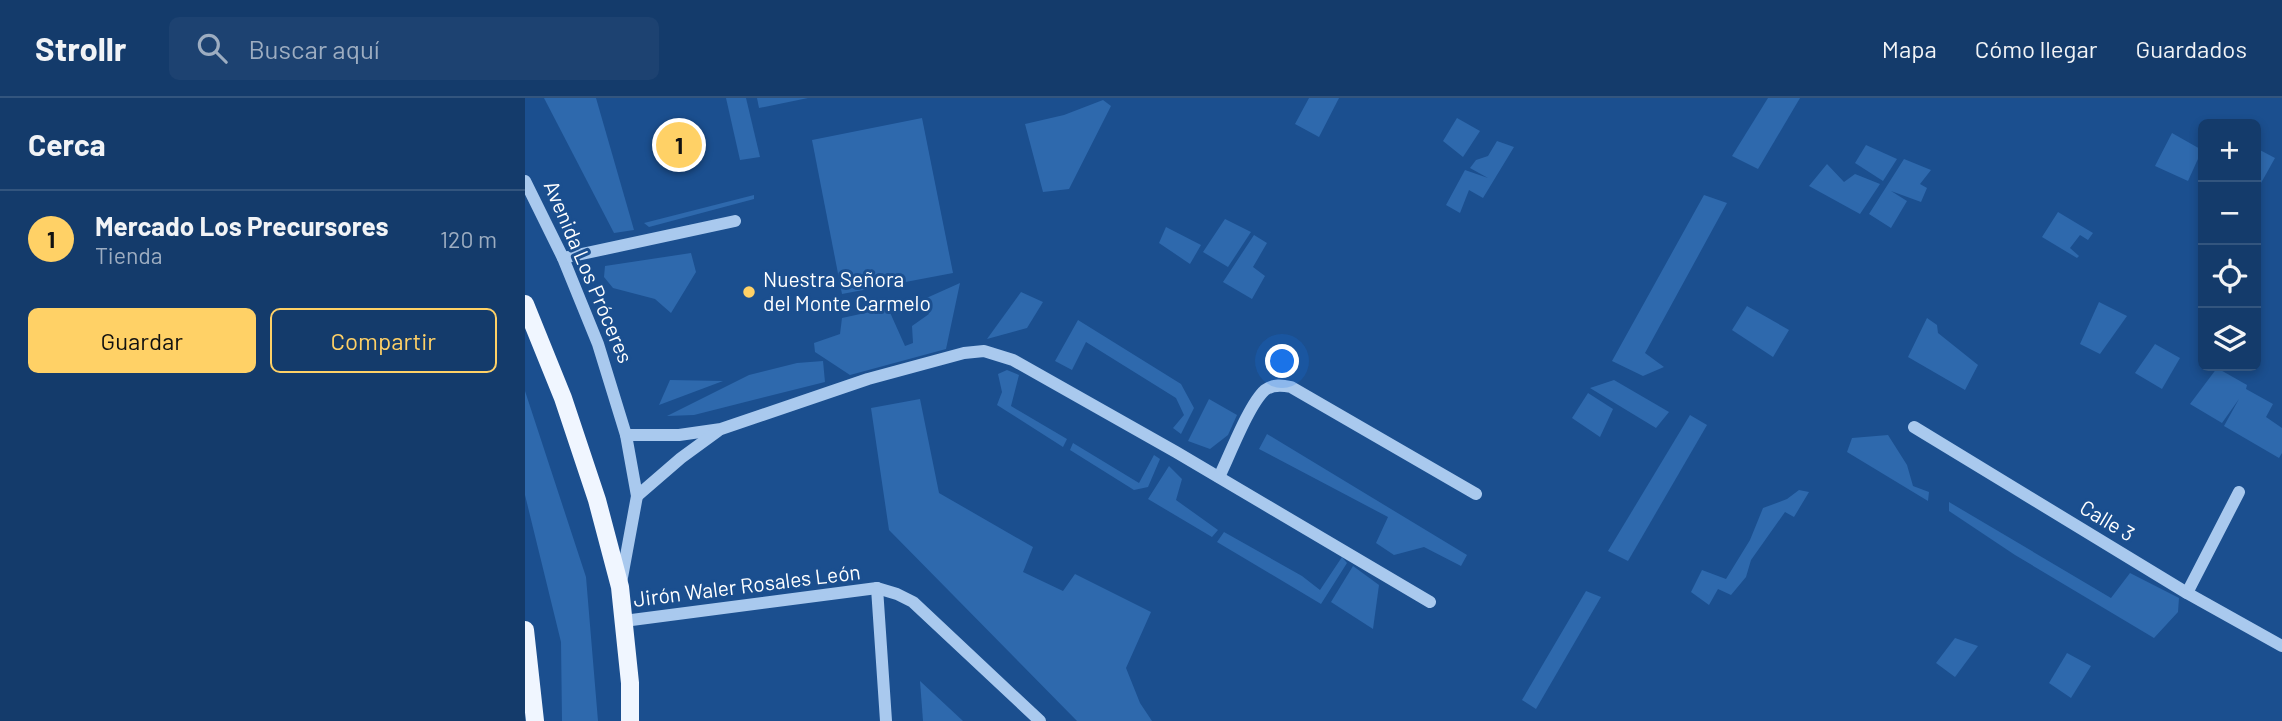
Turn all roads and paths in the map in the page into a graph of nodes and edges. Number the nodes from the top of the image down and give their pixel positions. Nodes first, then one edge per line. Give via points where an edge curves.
1 (525, 181) edge
2 (734, 220) dead end
3 (563, 258) junction
4 (525, 304) edge
5 (1914, 427) dead end
6 (721, 429) junction
7 (626, 435) junction
8 (1219, 477) junction
9 (2238, 492) dead end
10 (1476, 495) dead end
11 (637, 496) junction
12 (620, 587) junction
13 (877, 588) junction
14 (2187, 593) junction
15 (1430, 602) dead end
16 (624, 621) junction
17 (525, 630) edge
18 (2282, 646) edge
19 (535, 721) edge
20 (630, 721) edge
21 (886, 721) edge
22 (1040, 721) edge

1 - 3 street, Avenida Los Próceres
2 - 3 street
3 - 7 street, Avenida Los Próceres via 598,344
4 - 12 main road, Avenida Los Próceres via 563,398
5 - 14 street, Calle 3
6 - 7 street
6 - 8 street via 868,379 984,351 1013,360
6 - 11 street
7 - 11 street, Avenida Los Próceres
8 - 10 street via 1256,401 1267,389 1279,385 1291,387
8 - 15 street
9 - 14 street
11 - 12 street, Avenida Los Próceres
12 - 16 main road, Avenida Los Próceres
13 - 16 street, Jirón Waler Rosales León
13 - 21 street
13 - 22 street, Jirón Waler Rosales León via 913,602
14 - 18 street, Calle 3
16 - 20 main road, Avenida Los Próceres
17 - 19 main road

